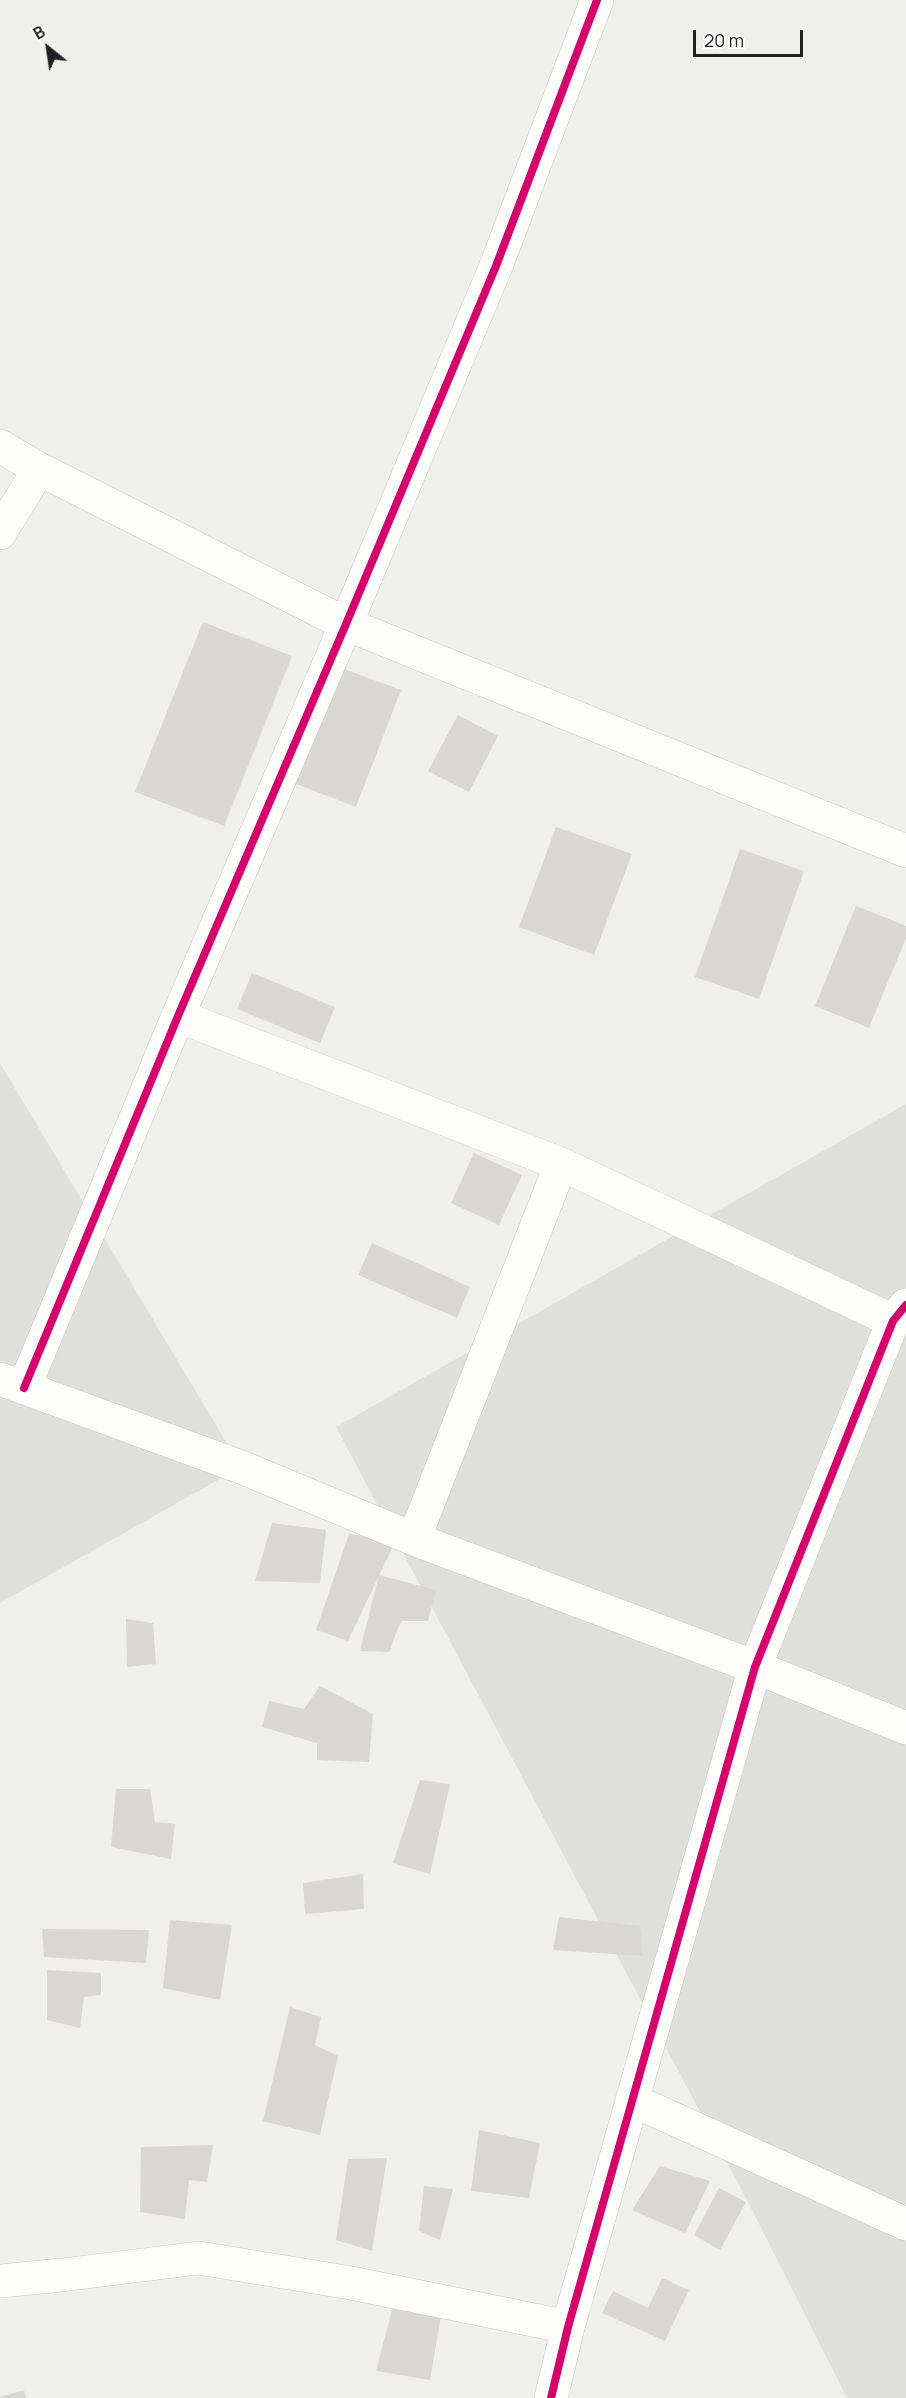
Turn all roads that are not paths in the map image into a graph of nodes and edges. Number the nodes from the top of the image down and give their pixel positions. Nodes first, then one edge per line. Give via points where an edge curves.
1 (597, 0) edge
2 (0, 446) edge
3 (39, 469) junction
4 (0, 533) edge
5 (346, 624) junction
6 (906, 851) edge
7 (178, 1016) junction
8 (561, 1164) junction
9 (899, 1313) edge
10 (12, 1384) edge
11 (414, 1539) junction
12 (755, 1667) junction
13 (906, 1728) edge
14 (632, 2100) junction
15 (906, 2224) edge
16 (0, 2281) edge
17 (568, 2328) junction
18 (551, 2398) edge

1 - 5 street via 495,266
2 - 3 street
3 - 4 street
3 - 5 street
5 - 6 street
5 - 7 street
7 - 8 street
7 - 10 street
8 - 9 street
8 - 11 street
9 - 12 street
10 - 11 street via 241,1467
11 - 12 street
12 - 13 street
12 - 14 street
14 - 15 street
14 - 17 street
16 - 17 street via 199,2258 351,2283
17 - 18 street

